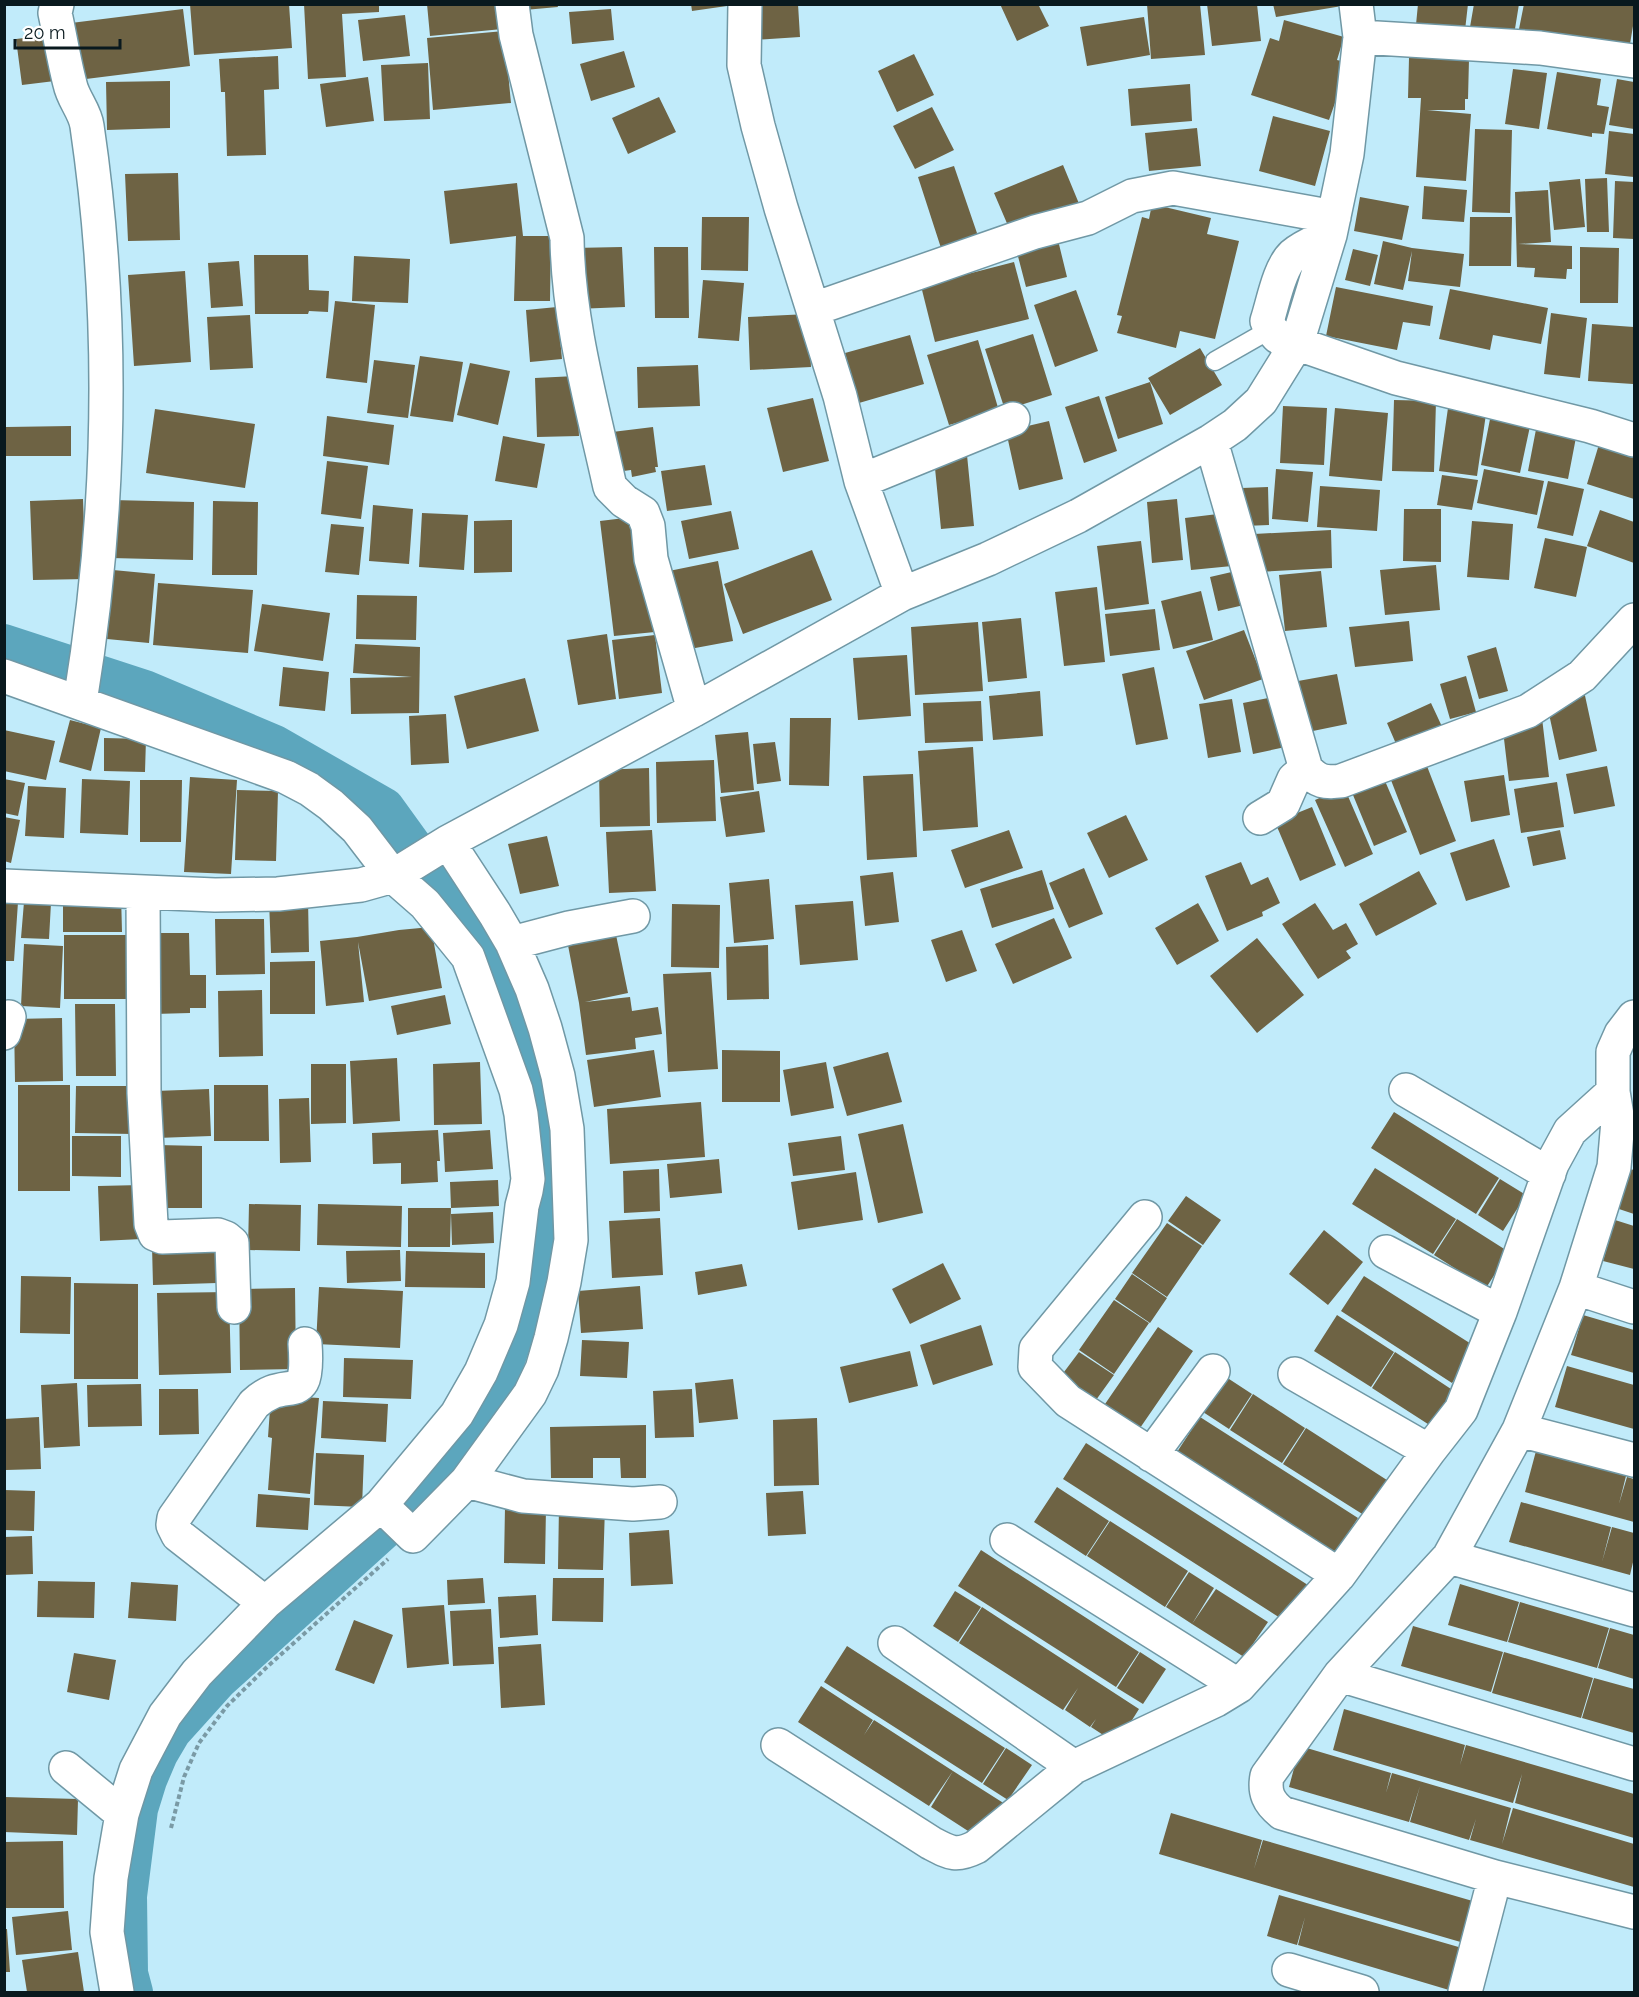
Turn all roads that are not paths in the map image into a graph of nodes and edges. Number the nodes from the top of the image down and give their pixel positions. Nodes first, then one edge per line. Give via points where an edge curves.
1 (57, 4) edge
2 (512, 4) edge
3 (745, 4) edge
4 (1356, 4) edge
5 (1360, 37) junction
6 (1635, 61) edge
7 (1332, 226) junction
8 (814, 309) junction
9 (1284, 336) junction
10 (1215, 361) dead end
11 (1013, 419) dead end
12 (1635, 440) edge
13 (1211, 441) junction
14 (861, 481) junction
15 (902, 594) junction
16 (1635, 620) edge
17 (4, 676) edge
18 (83, 683) junction
19 (694, 710) junction
20 (1306, 769) junction
21 (1260, 818) dead end
22 (419, 860) junction
23 (4, 886) edge
24 (143, 892) junction
25 (633, 916) dead end
26 (512, 944) junction
27 (1635, 1017) edge
28 (1406, 1090) dead end
29 (1613, 1092) junction
30 (1625, 1146) edge
31 (1549, 1174) junction
32 (1145, 1217) dead end
33 (1386, 1252) dead end
34 (1576, 1288) junction
35 (1635, 1306) edge
36 (234, 1307) dead end
37 (1500, 1312) junction
38 (305, 1344) dead end
39 (1213, 1371) dead end
40 (1295, 1374) dead end
41 (1519, 1430) junction
42 (1429, 1451) junction
43 (1151, 1455) junction
44 (1635, 1460) edge
45 (467, 1481) junction
46 (660, 1502) dead end
47 (396, 1520) junction
48 (1007, 1540) dead end
49 (1449, 1557) junction
50 (1339, 1575) junction
51 (265, 1603) junction
52 (1635, 1610) edge
53 (895, 1643) dead end
54 (1340, 1675) junction
55 (1239, 1686) junction
56 (778, 1745) dead end
57 (1635, 1764) edge
58 (1074, 1767) junction
59 (66, 1768) dead end
60 (122, 1814) junction
61 (1495, 1876) junction
62 (1635, 1912) edge
63 (1288, 1971) dead end
64 (117, 1992) edge
65 (1362, 1992) edge
66 (1465, 1992) edge

1 - 18 street via 70,87 87,123 105,294 104,476
2 - 19 street via 516,35 567,238 567,264 582,361 610,487 643,513 648,526 651,559
3 - 8 street via 746,75 781,208
4 - 5 street
5 - 6 street via 1540,48
5 - 7 street via 1347,154
7 - 8 street via 1173,188 1132,196 1088,218 1035,232
7 - 9 street via 1284,266 1267,321
8 - 14 street
9 - 10 lane
9 - 12 street via 1396,378
9 - 13 street via 1261,401
11 - 14 street
13 - 15 street via 1077,516 988,559
13 - 20 street
14 - 15 street
15 - 19 street
16 - 20 street via 1582,676 1528,711 1341,782 1324,783
17 - 18 street
18 - 22 street via 309,789 357,829
19 - 22 street
20 - 21 street via 1294,779 1283,804
22 - 24 street via 361,885 278,894
22 - 26 street via 495,914
22 - 47 street via 424,904 468,957 516,1090 528,1179 513,1282 501,1325 481,1372
23 - 24 street
24 - 36 street via 144,1093 151,1224 155,1234 162,1237 226,1238 231,1243
25 - 26 street
26 - 45 street via 532,989 558,1076 567,1129 571,1240 542,1369 530,1394
27 - 29 street via 1613,1052
28 - 31 street
29 - 30 street
29 - 31 street via 1570,1131
30 - 34 street via 1614,1167
31 - 37 street
32 - 43 street via 1036,1349 1035,1367 1068,1401
33 - 37 street
34 - 35 street
34 - 41 street
37 - 42 street via 1461,1410
38 - 51 street via 306,1371 302,1384 273,1391 254,1404 174,1518 178,1535
39 - 43 street
40 - 42 street
41 - 44 street
41 - 49 street
42 - 50 street
43 - 50 street
45 - 46 street via 523,1496 633,1504
45 - 47 street
47 - 51 street
48 - 55 street
49 - 52 street
49 - 54 street
50 - 55 street
51 - 60 street via 197,1673 165,1715 136,1770
53 - 58 street
54 - 57 street
54 - 61 street via 1267,1776 1265,1789 1272,1805 1282,1813
55 - 58 street
56 - 58 street via 931,1843 950,1853 963,1854
59 - 60 street
60 - 64 street via 107,1932
61 - 62 street
61 - 66 street
63 - 65 street

